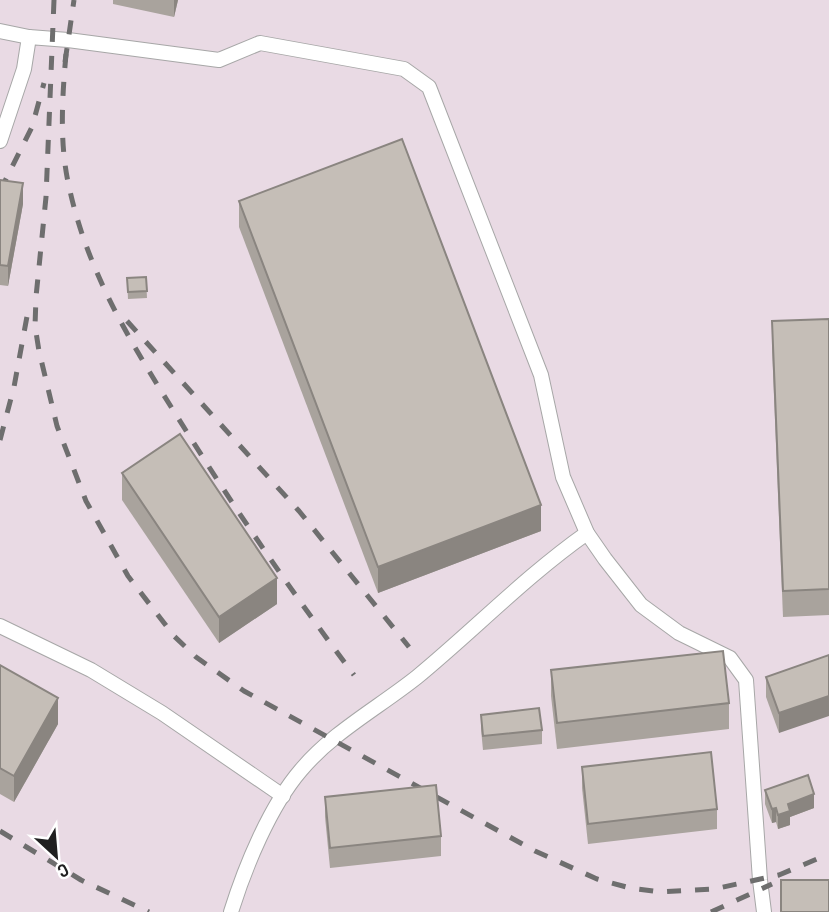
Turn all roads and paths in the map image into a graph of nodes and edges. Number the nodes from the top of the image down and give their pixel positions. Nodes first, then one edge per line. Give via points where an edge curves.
1 (0, 31) edge
2 (29, 37) junction
3 (0, 141) edge
4 (587, 533) junction
5 (0, 626) edge
6 (284, 796) junction
7 (231, 912) edge
8 (764, 912) edge

1 - 2 lane
2 - 3 lane
2 - 4 lane via 219,60 260,43 404,69 429,87 541,375 563,477
4 - 6 lane via 416,677 331,739 300,771
4 - 8 lane via 641,605 679,633 730,657 746,680
5 - 6 lane via 115,684
6 - 7 lane via 245,867

